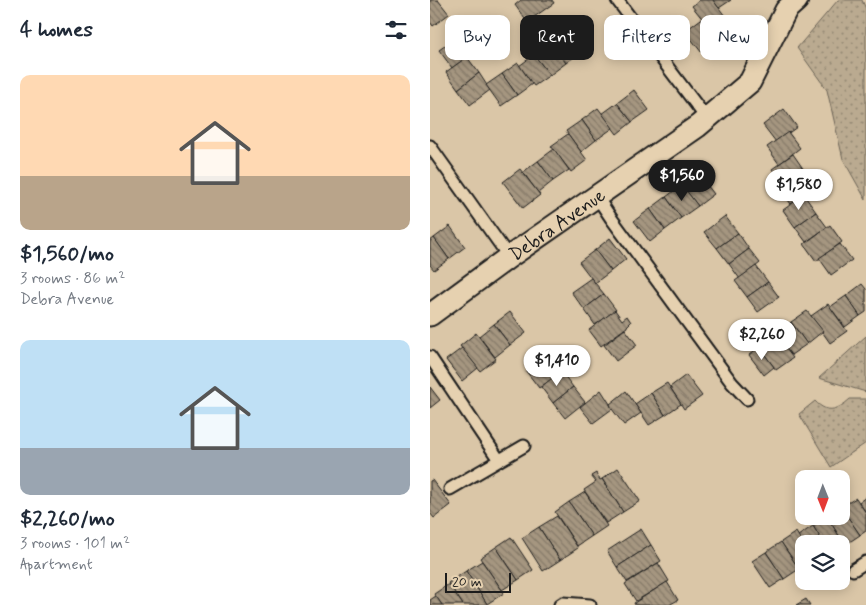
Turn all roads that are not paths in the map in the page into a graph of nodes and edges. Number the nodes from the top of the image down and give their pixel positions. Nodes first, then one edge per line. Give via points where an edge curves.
1 (617, 0) edge
2 (797, 0) edge
3 (707, 118) junction
4 (430, 146) edge
5 (597, 196) junction
6 (509, 257) junction
7 (430, 315) edge
8 (430, 357) edge
9 (747, 399) dead end
10 (524, 446) dead end
11 (500, 460) junction
12 (450, 490) dead end
13 (866, 562) edge
14 (853, 570) dead end
15 (560, 605) edge
16 (590, 605) edge

1 - 3 lane
2 - 3 street, Debra Avenue via 786,10 750,82
3 - 5 street, Debra Avenue
4 - 6 lane
5 - 6 street, Debra Avenue
5 - 9 lane via 732,383
6 - 7 street, Debra Avenue
8 - 11 lane
10 - 11 lane
11 - 12 lane
13 - 14 lane
15 - 16 lane

